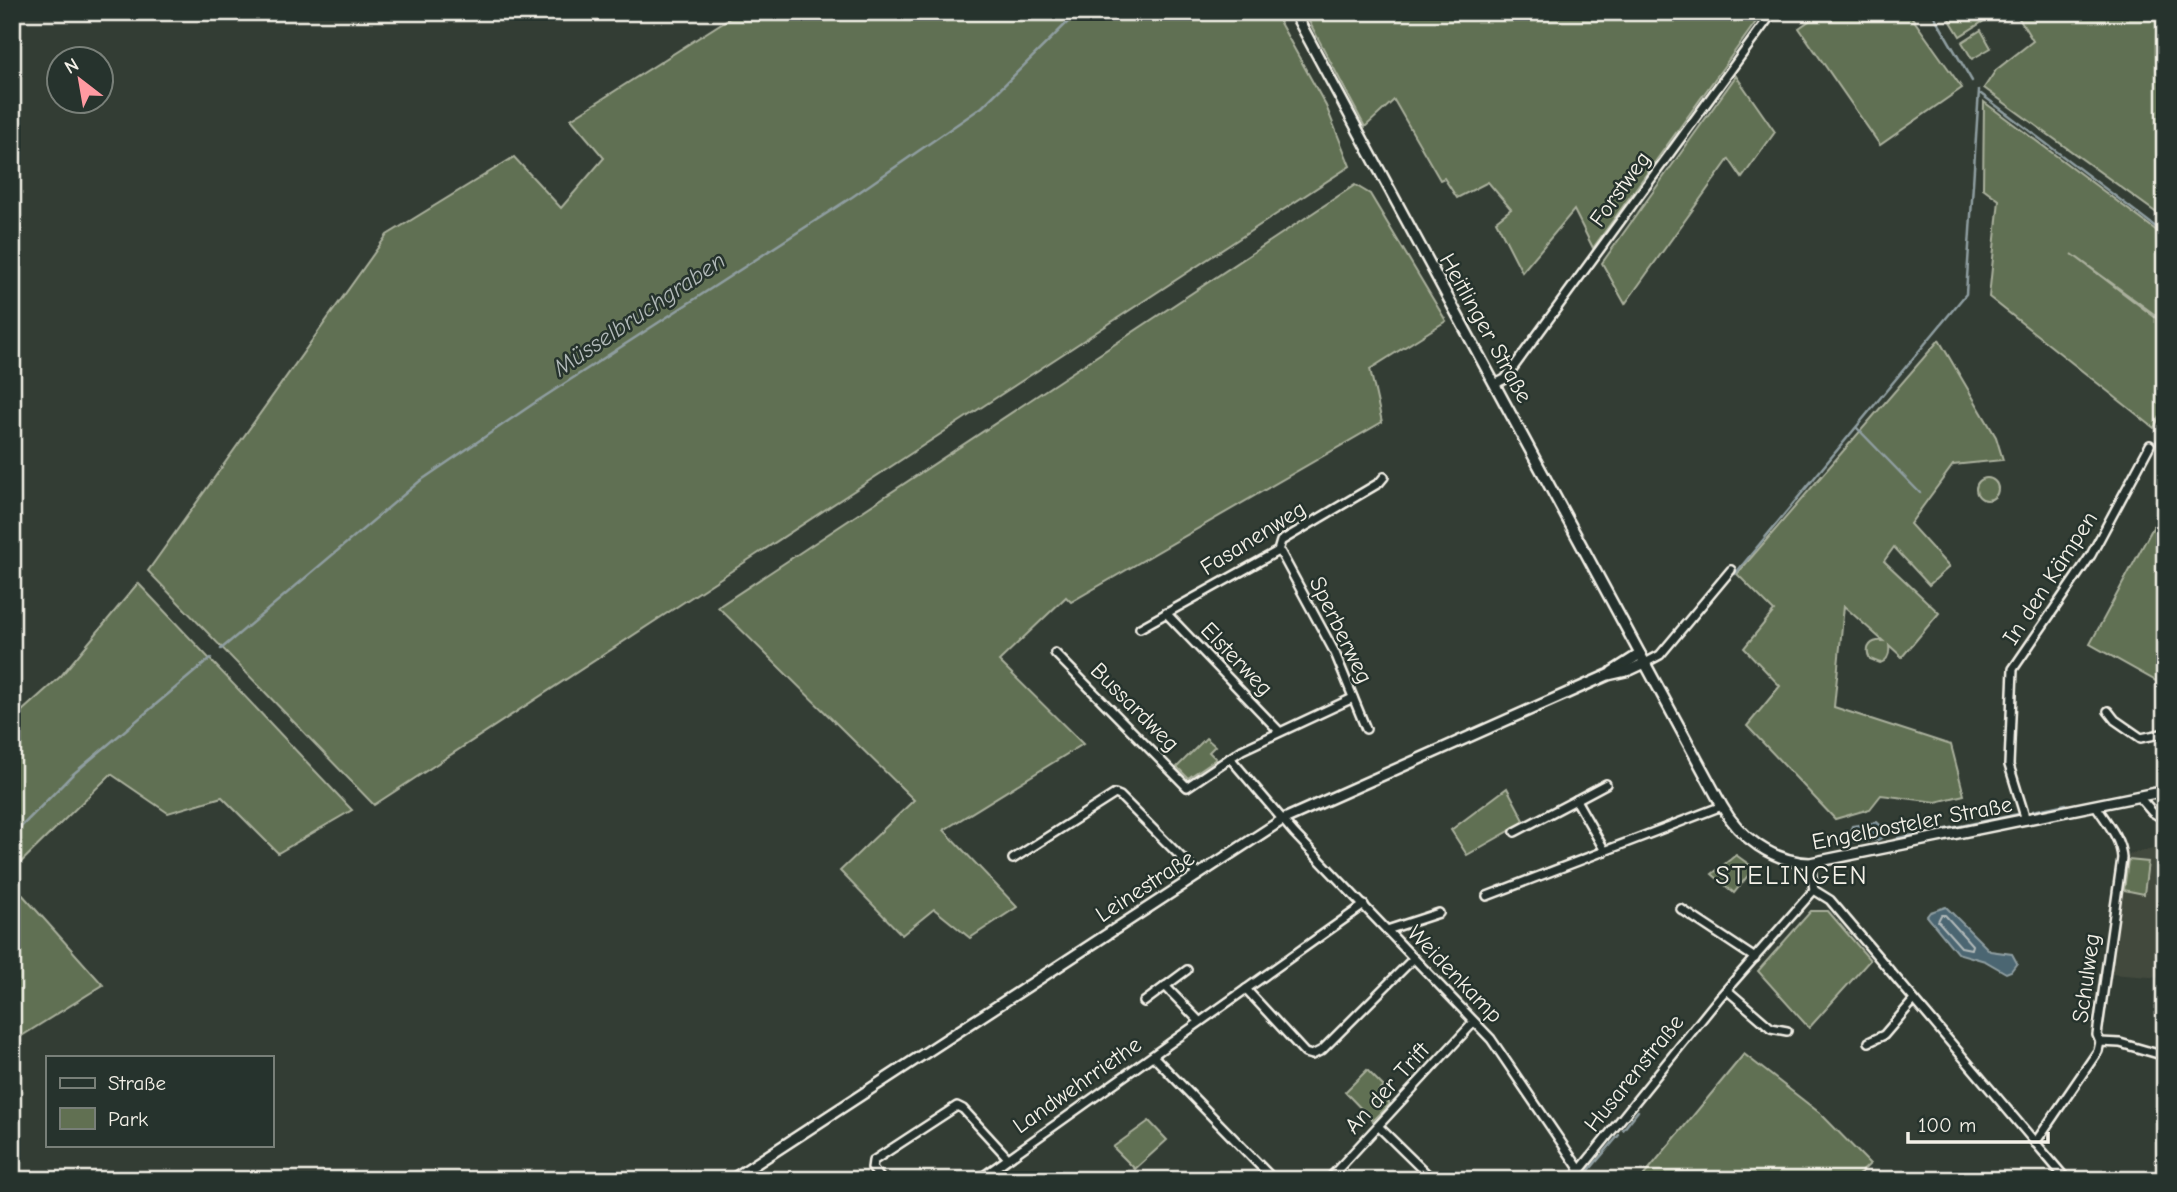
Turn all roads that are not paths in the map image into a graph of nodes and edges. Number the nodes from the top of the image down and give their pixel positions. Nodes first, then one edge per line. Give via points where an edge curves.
1 (1293, 12) edge
2 (1773, 12) edge
3 (1495, 384) junction
4 (2150, 445) dead end
5 (1384, 477) dead end
6 (1278, 551) junction
7 (1731, 570) dead end
8 (1166, 614) junction
9 (1140, 628) dead end
10 (1055, 653) dead end
11 (1642, 658) junction
12 (1353, 698) junction
13 (2108, 711) dead end
14 (1366, 729) dead end
15 (1279, 731) junction
16 (2165, 733) edge
17 (1230, 758) junction
18 (1606, 784) dead end
19 (2165, 791) edge
20 (2138, 797) junction
21 (1576, 800) junction
22 (1721, 806) junction
23 (2096, 806) junction
24 (1282, 820) junction
25 (2026, 820) junction
26 (2165, 820) edge
27 (1515, 832) dead end
28 (1605, 851) junction
29 (1013, 859) dead end
30 (1810, 863) junction
31 (1198, 874) junction
32 (1814, 890) junction
33 (1487, 895) dead end
34 (1364, 905) junction
35 (1681, 909) dead end
36 (1439, 913) dead end
37 (1387, 930) junction
38 (1755, 958) junction
39 (1413, 960) junction
40 (1186, 970) dead end
41 (1166, 986) junction
42 (1246, 989) junction
43 (1727, 990) junction
44 (1914, 999) junction
45 (1143, 1002) dead end
46 (1199, 1021) junction
47 (1474, 1022) junction
48 (1787, 1031) dead end
49 (1869, 1042) dead end
50 (2100, 1042) junction
51 (1153, 1056) junction
52 (2165, 1056) edge
53 (1379, 1127) junction
54 (2035, 1143) junction
55 (1008, 1158) junction
56 (1580, 1170) junction
57 (731, 1180) edge
58 (882, 1180) edge
59 (978, 1180) edge
60 (1274, 1180) edge
61 (1328, 1180) edge
62 (1433, 1180) edge
63 (1572, 1180) edge
64 (2067, 1180) edge

1 - 3 street, Heitlinger Straße
2 - 3 street, Forstweg via 1505,379
3 - 11 street, Heitlinger Straße
4 - 25 street, In den Kämpen via 2091,555 2013,669 2009,765
5 - 6 street, Fasanenweg via 1281,541
6 - 8 street, Fasanenweg
6 - 12 street, Sperberweg via 1335,653
7 - 11 street via 1660,655
8 - 9 street, Fasanenweg
8 - 15 street, Elsterweg
10 - 17 street, Bussardweg via 1187,787
11 - 22 street, Engelbosteler Straße
11 - 24 street, Leinestraße via 1630,670 1608,675
12 - 14 street, Sperberweg
12 - 15 street
13 - 16 street via 2141,738
15 - 17 street
17 - 24 street, Weidenkamp
18 - 21 street
19 - 20 street, Engelbosteler Straße
20 - 23 street, Engelbosteler Straße
20 - 26 street
21 - 27 street
21 - 28 street
22 - 28 street
22 - 30 street, Engelbosteler Straße via 1734,825 1761,846 1785,859
23 - 25 street, Engelbosteler Straße
23 - 50 street, Schulweg via 2116,838 2122,858 2097,1035
24 - 31 street, Leinestraße
24 - 34 street, Weidenkamp
25 - 30 street, Engelbosteler Straße
28 - 33 street
29 - 31 street via 1115,794
30 - 32 street
31 - 57 street, Leinestraße
32 - 38 street, Husarenstraße
32 - 44 street via 1830,900
34 - 37 street, Weidenkamp
34 - 42 street, Landwehrriethe
35 - 38 street
36 - 37 street
37 - 39 street, Weidenkamp
38 - 43 street, Husarenstraße
39 - 42 street via 1312,1055 1305,1053
39 - 47 street, Weidenkamp
40 - 41 street, Landwehrriethe
41 - 45 street, Landwehrriethe
41 - 46 street
42 - 46 street, Landwehrriethe
43 - 48 street via 1772,1028
43 - 56 street, Husarenstraße
44 - 49 street via 1884,1035
44 - 54 street
46 - 51 street, Landwehrriethe
47 - 53 street, An der Trift
47 - 56 street, Weidenkamp via 1491,1039
50 - 52 street
50 - 54 street, Schulweg
51 - 55 street, Landwehrriethe
51 - 60 street
53 - 61 street, An der Trift
53 - 62 street
54 - 64 street
55 - 58 street via 957,1106 873,1161 872,1168
55 - 59 street, Landwehrriethe
56 - 63 street, Husarenstraße

